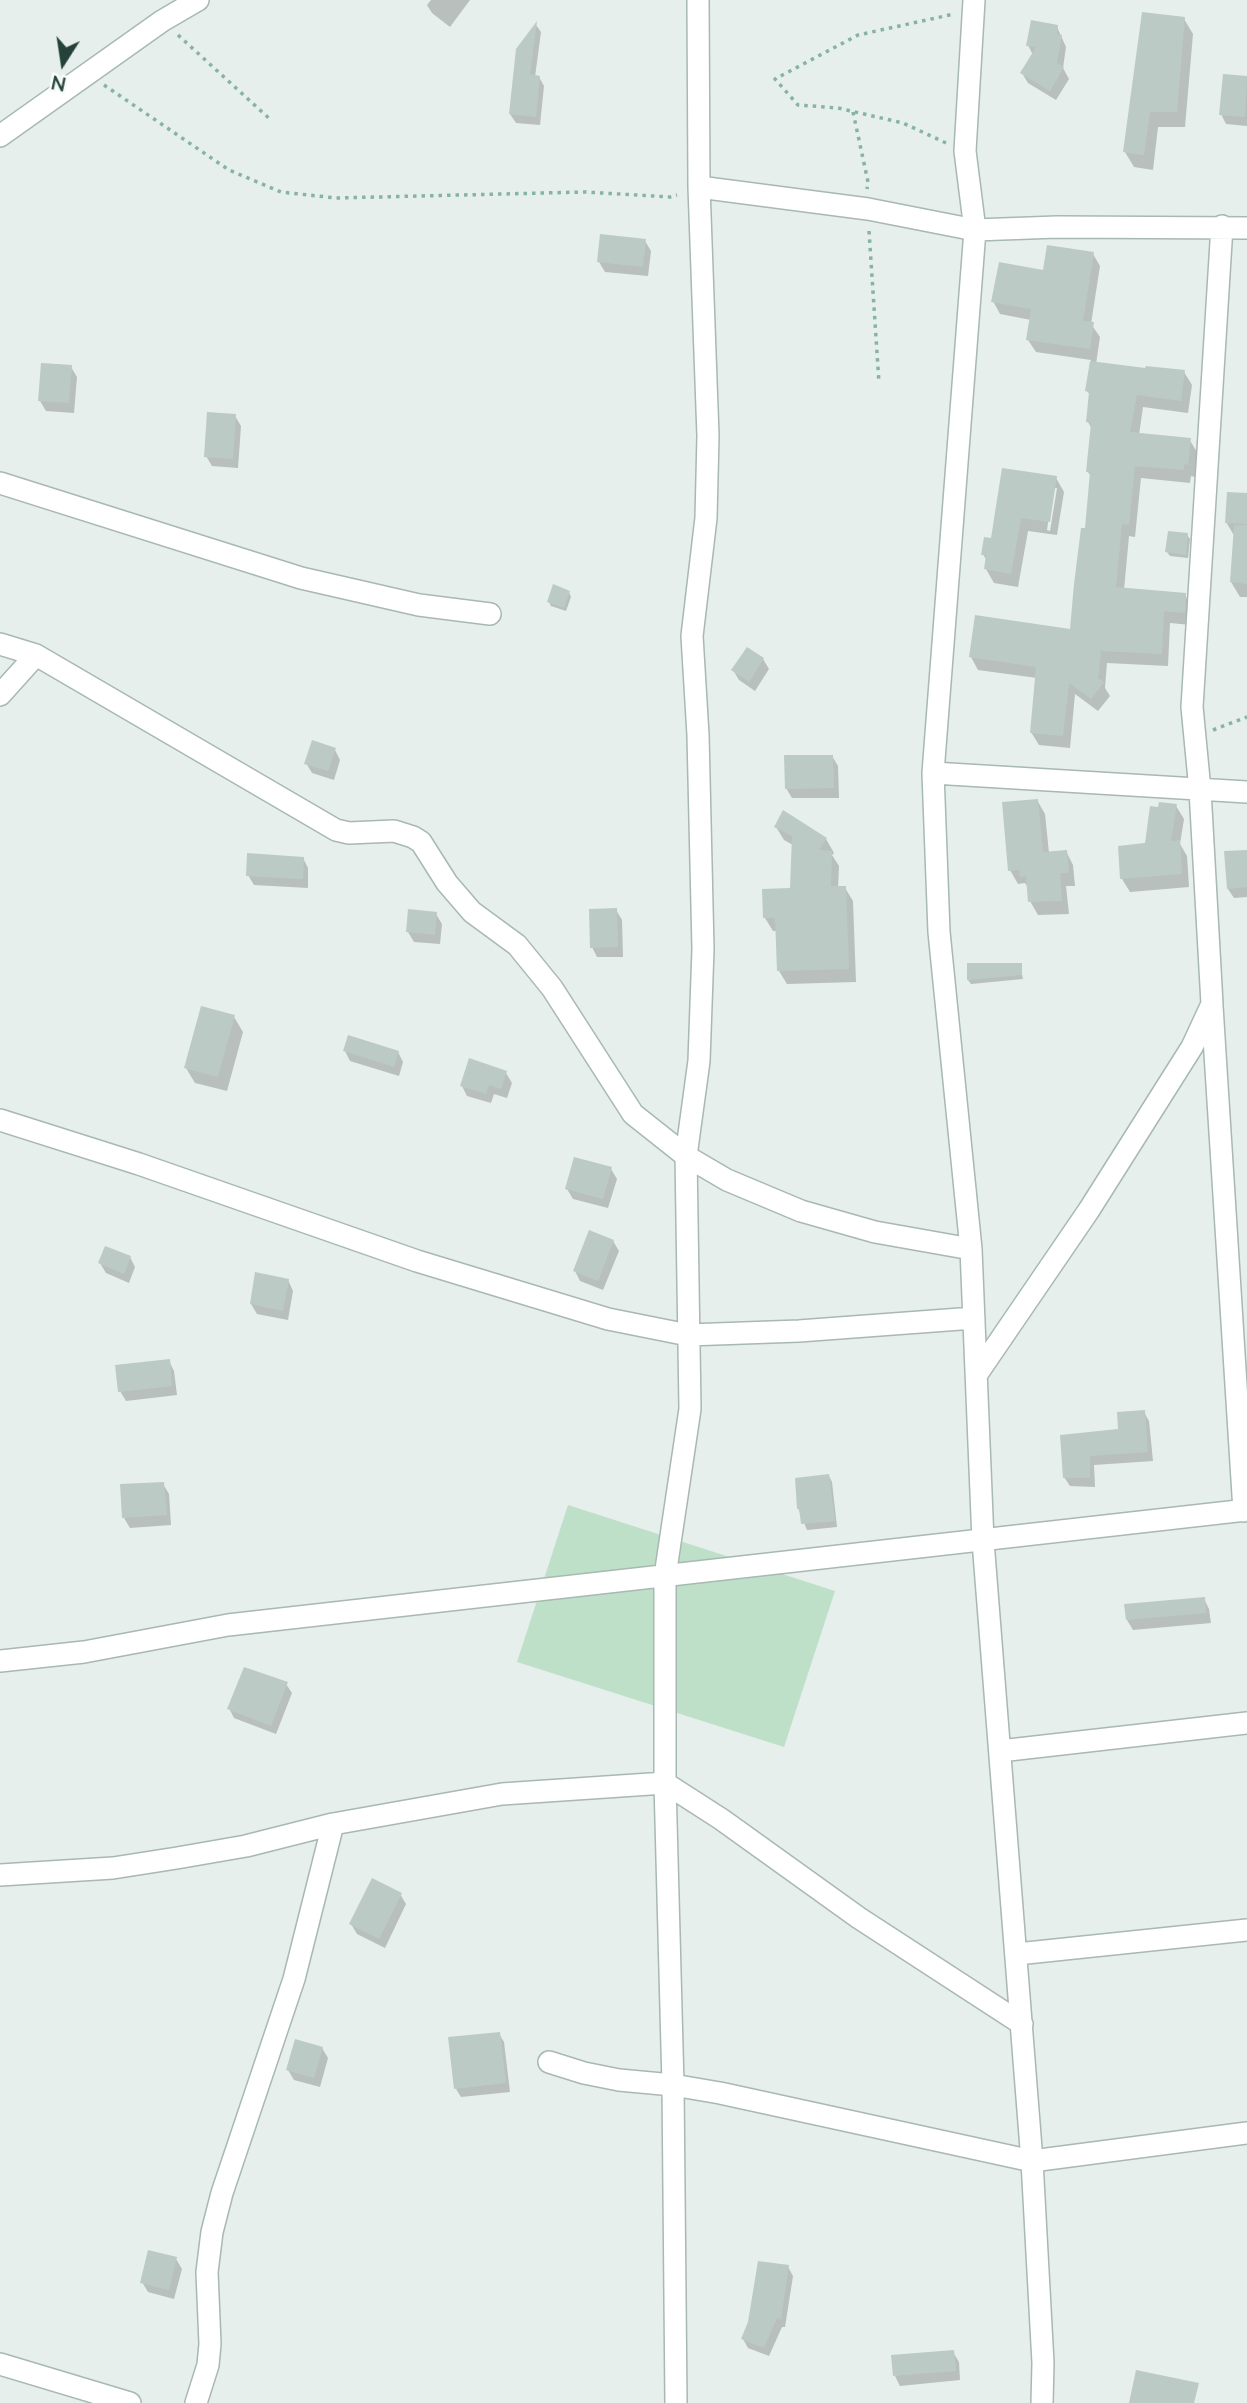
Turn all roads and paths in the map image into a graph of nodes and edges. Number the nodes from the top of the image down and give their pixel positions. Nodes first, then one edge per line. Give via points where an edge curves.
1 (198, 0) edge
2 (698, 0) edge
3 (973, 5) edge
4 (162, 21) junction
5 (88, 74) junction
6 (853, 112) junction
7 (272, 121) dead end
8 (0, 136) edge
9 (965, 151) junction
10 (699, 187) junction
11 (868, 209) junction
12 (1223, 226) junction
13 (1247, 228) edge
14 (975, 230) junction
15 (879, 383) dead end
16 (0, 483) edge
17 (490, 614) dead end
18 (0, 644) edge
19 (36, 655) junction
20 (0, 695) edge
21 (1247, 717) edge
22 (1193, 737) junction
23 (933, 773) junction
24 (1200, 789) junction
25 (1247, 792) edge
26 (1212, 1004) junction
27 (0, 1120) edge
28 (686, 1156) junction
29 (971, 1249) junction
30 (974, 1318) junction
31 (688, 1335) junction
32 (977, 1374) junction
33 (1246, 1510) edge
34 (983, 1541) junction
35 (665, 1576) junction
36 (0, 1661) edge
37 (1247, 1723) edge
38 (1000, 1751) junction
39 (665, 1783) junction
40 (333, 1824) junction
41 (0, 1875) edge
42 (1247, 1930) edge
43 (1017, 1955) junction
44 (1023, 2024) junction
45 (550, 2062) dead end
46 (673, 2085) junction
47 (1247, 2133) edge
48 (1032, 2161) junction
49 (0, 2364) edge
50 (130, 2403) edge
51 (197, 2403) edge
52 (676, 2403) edge
53 (1042, 2403) edge

1 - 4 street
2 - 10 street
3 - 6 path via 858,34 775,79 799,105
3 - 9 street
4 - 5 street
4 - 7 path
5 - 8 street
5 - 10 path via 229,170 281,192 336,198 585,192 670,198
6 - 9 path via 903,123
6 - 11 path via 868,182
9 - 14 street
10 - 11 street
10 - 28 street via 708,436 706,519 692,636 703,949 699,1061
11 - 14 street
11 - 15 path
12 - 13 street
12 - 14 street
12 - 22 street
14 - 23 street
16 - 17 street via 301,578 419,605
18 - 19 street
19 - 20 street
19 - 28 street via 336,830 394,831 421,842 472,912 517,945 552,988 633,1114
21 - 22 path
22 - 24 street
23 - 24 street
23 - 29 street via 939,932
24 - 25 street
24 - 26 street
26 - 32 street via 1192,1046 1089,1210
26 - 33 street
27 - 31 street via 417,1261 608,1319
28 - 29 street via 727,1180 801,1211 875,1232
28 - 31 street
29 - 30 street
30 - 31 street
30 - 32 street
31 - 35 street via 690,1409
32 - 34 street
33 - 34 street
34 - 35 street
34 - 38 street
35 - 36 street via 228,1625 84,1652
35 - 39 street
37 - 38 street
38 - 43 street
39 - 40 street via 502,1794
39 - 44 street via 859,1918
39 - 46 street
40 - 41 street via 246,1846 113,1868
40 - 51 street via 294,1979 212,2232 206,2272 210,2344
42 - 43 street
43 - 44 street
44 - 48 street
45 - 46 street via 619,2080
46 - 48 street
46 - 52 street
47 - 48 street
48 - 53 street
49 - 50 street

